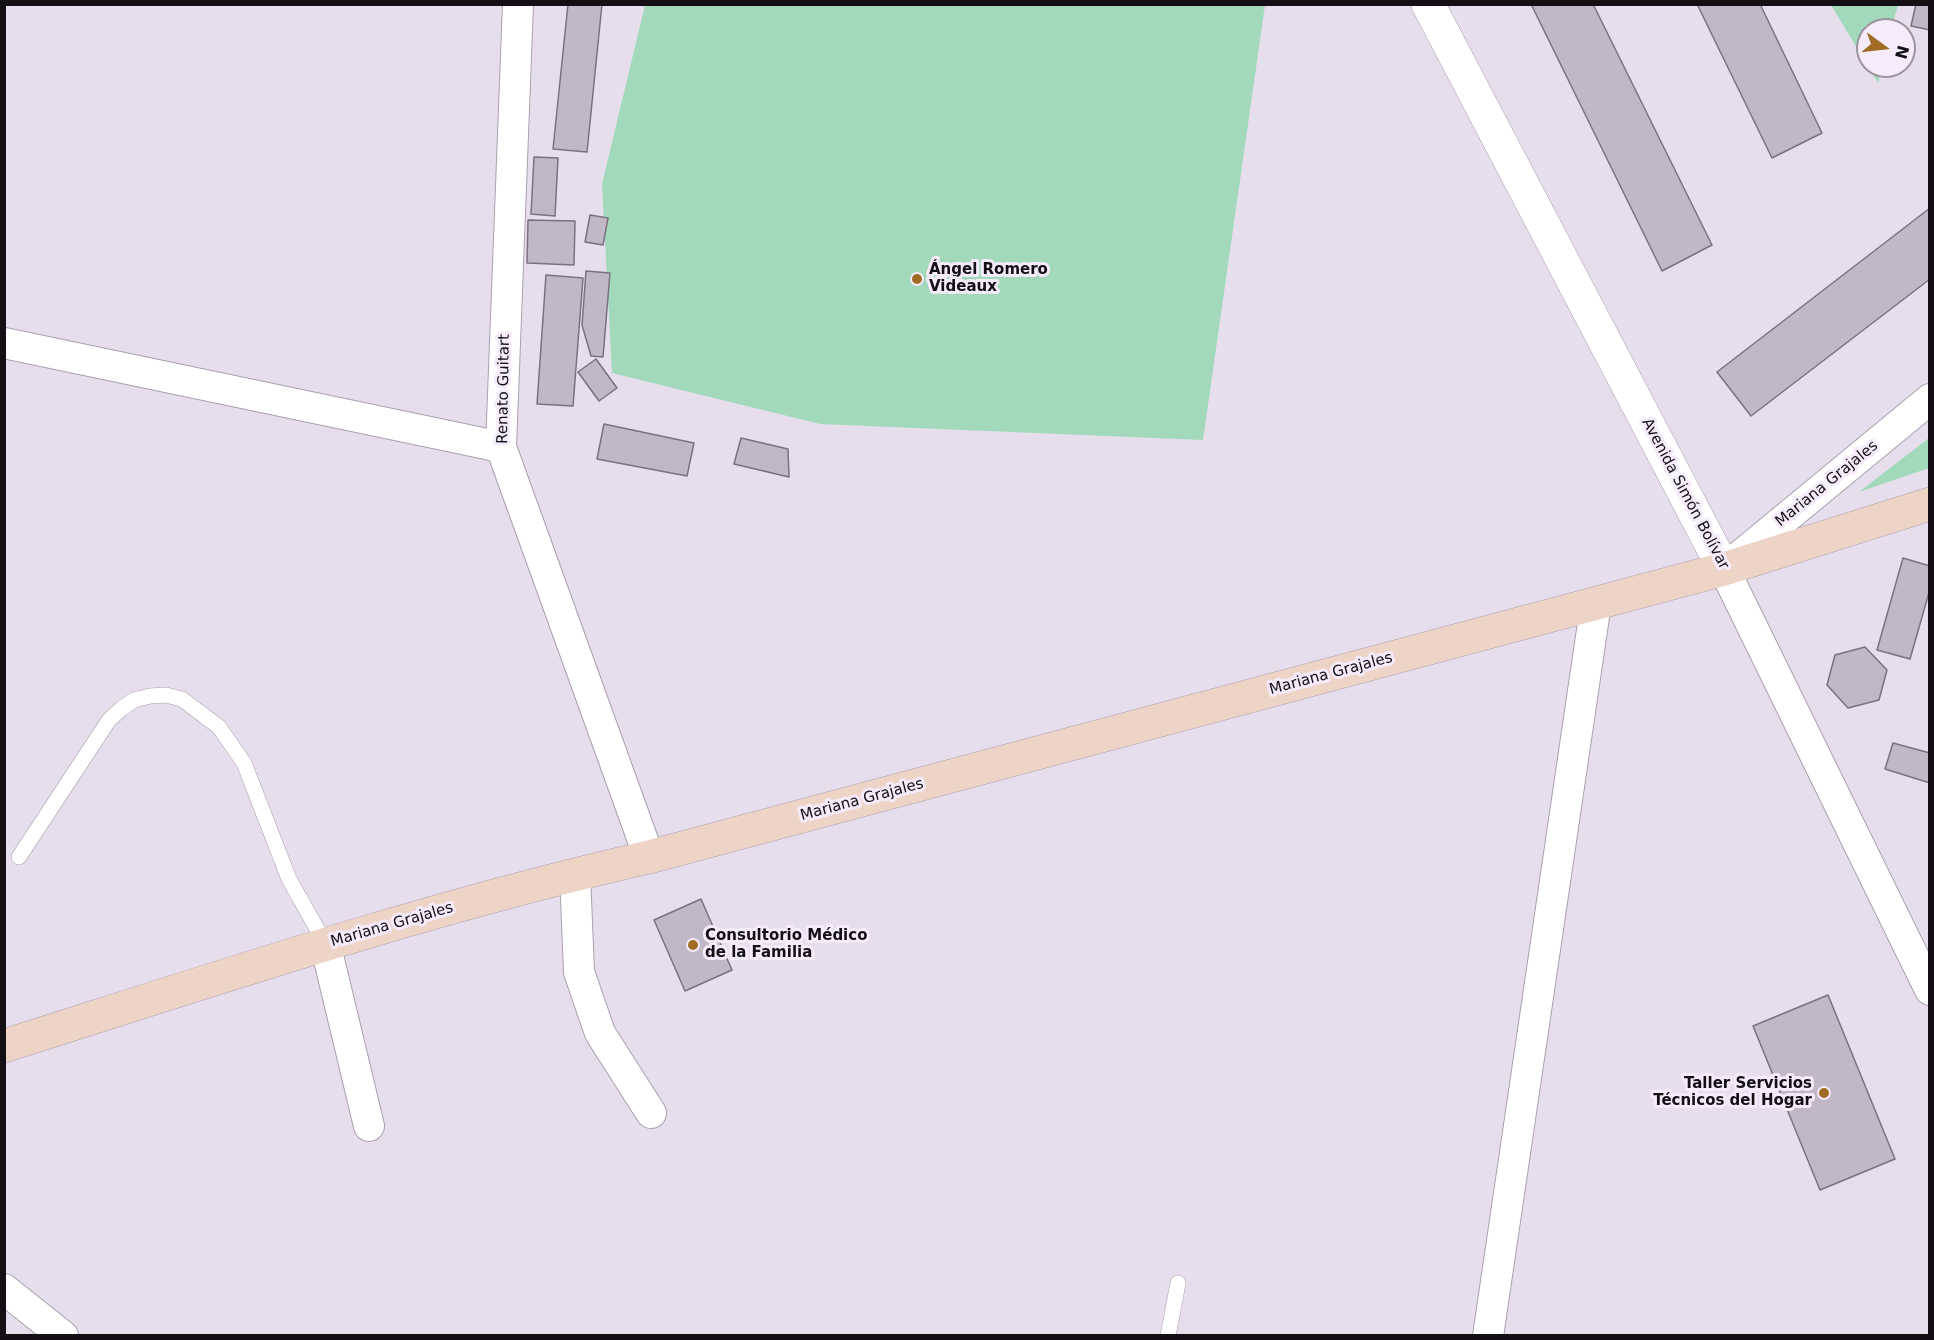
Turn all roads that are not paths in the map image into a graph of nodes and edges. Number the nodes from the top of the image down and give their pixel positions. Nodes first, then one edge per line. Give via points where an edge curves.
1 (518, 4) edge
2 (1428, 4) edge
3 (4, 343) edge
4 (1929, 399) edge
5 (501, 447) junction
6 (1929, 504) edge
7 (1724, 569) junction
8 (1596, 603) junction
9 (20, 857) dead end
10 (649, 857) junction
11 (575, 874) junction
12 (325, 943) junction
13 (1929, 990) edge
14 (4, 1046) edge
15 (651, 1113) dead end
16 (369, 1126) dead end
17 (1178, 1283) dead end
18 (4, 1289) edge
19 (63, 1335) edge
20 (1168, 1335) edge
21 (1488, 1335) edge

1 - 5 street, Renato Guitart
2 - 7 street, Avenida Simón Bolívar
3 - 5 street
4 - 7 street, Mariana Grajales
5 - 10 street, Renato Guitart
6 - 7 main road, Mariana Grajales
7 - 8 main road, Mariana Grajales
7 - 13 street, Avenida Simón Bolívar
8 - 10 main road, Mariana Grajales
8 - 21 street
9 - 12 lane via 109,720 134,700 166,695 182,699 219,727 244,763 289,879
10 - 11 main road, Mariana Grajales
11 - 12 main road, Mariana Grajales
11 - 15 street via 579,972 600,1033
12 - 14 main road, Mariana Grajales
12 - 16 street
17 - 20 lane
18 - 19 street

